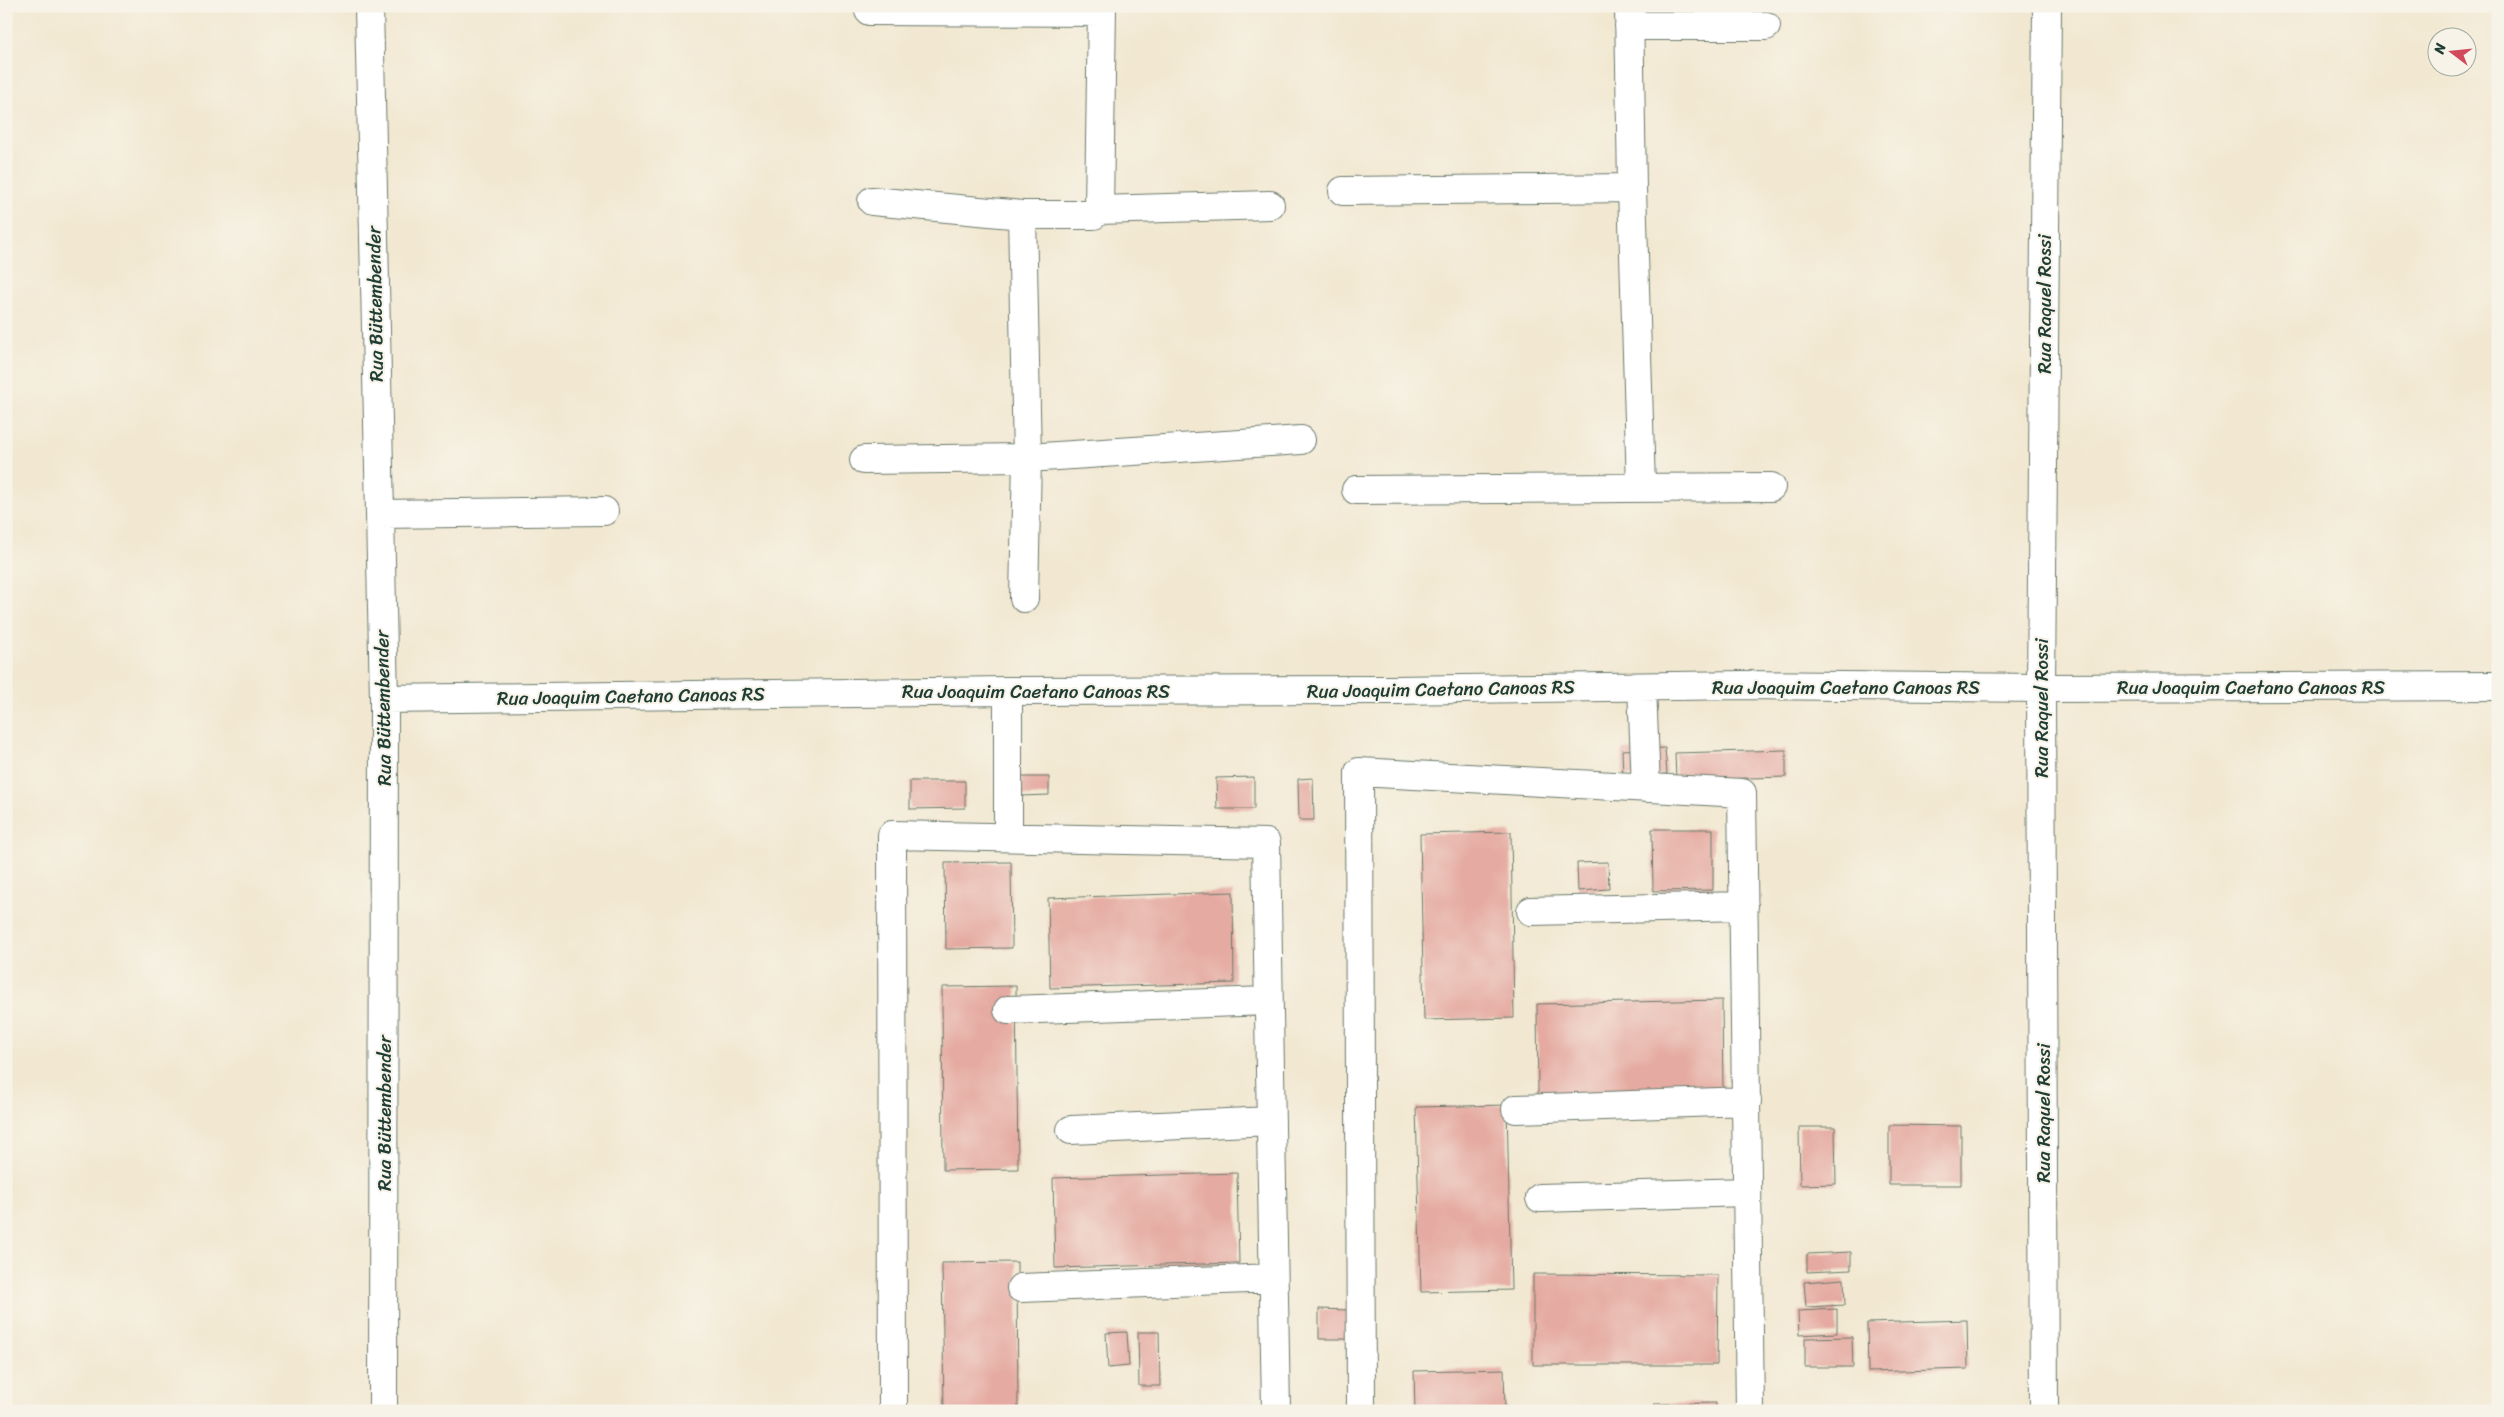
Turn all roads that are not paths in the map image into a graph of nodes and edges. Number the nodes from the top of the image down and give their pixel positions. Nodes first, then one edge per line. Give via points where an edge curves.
1 (369, 6) edge
2 (2047, 6) edge
3 (1102, 9) edge
4 (869, 11) dead end
5 (1629, 16) edge
6 (1766, 26) dead end
7 (1632, 188) junction
8 (1343, 192) dead end
9 (872, 201) dead end
10 (1270, 205) dead end
11 (1099, 210) junction
12 (1022, 215) junction
13 (1300, 440) dead end
14 (1027, 458) junction
15 (864, 460) dead end
16 (1771, 487) dead end
17 (1641, 488) junction
18 (1356, 490) dead end
19 (604, 511) dead end
20 (380, 514) junction
21 (1024, 598) dead end
22 (2498, 686) edge
23 (1642, 687) junction
24 (2041, 688) junction
25 (1008, 691) junction
26 (384, 699) junction
27 (1646, 788) junction
28 (1008, 837) junction
29 (1744, 906) junction
30 (1531, 911) dead end
31 (1268, 1001) junction
32 (1008, 1010) dead end
33 (1747, 1101) junction
34 (1516, 1109) dead end
35 (1271, 1121) junction
36 (1071, 1130) dead end
37 (1747, 1192) junction
38 (1540, 1198) dead end
39 (1273, 1278) junction
40 (1021, 1288) dead end
41 (383, 1411) edge
42 (893, 1411) edge
43 (1276, 1411) edge
44 (1361, 1411) edge
45 (1750, 1411) edge
46 (2044, 1411) edge

1 - 20 street, Rua Büttembender
2 - 24 street, Rua Raquel Rossi
3 - 4 street
3 - 11 street
5 - 6 street
5 - 7 street
7 - 8 street
7 - 17 street
9 - 12 street
10 - 11 street
11 - 12 street via 1094,216
12 - 14 street
13 - 14 street
14 - 15 street
14 - 21 street
16 - 17 street
17 - 18 street
19 - 20 street
20 - 26 street, Rua Büttembender
22 - 24 street, Rua Joaquim Caetano Canoas RS
23 - 24 street, Rua Joaquim Caetano Canoas RS
23 - 25 street, Rua Joaquim Caetano Canoas RS
23 - 27 street
24 - 46 street, Rua Raquel Rossi
25 - 26 street, Rua Joaquim Caetano Canoas RS
25 - 28 street
26 - 41 street, Rua Büttembender
27 - 29 street via 1742,794
27 - 44 street via 1359,772
28 - 31 street via 1266,843
28 - 42 street via 892,835
29 - 30 street
29 - 33 street
31 - 32 street
31 - 35 street
33 - 34 street
33 - 37 street
35 - 36 street
35 - 39 street
37 - 38 street
37 - 45 street
39 - 40 street
39 - 43 street

